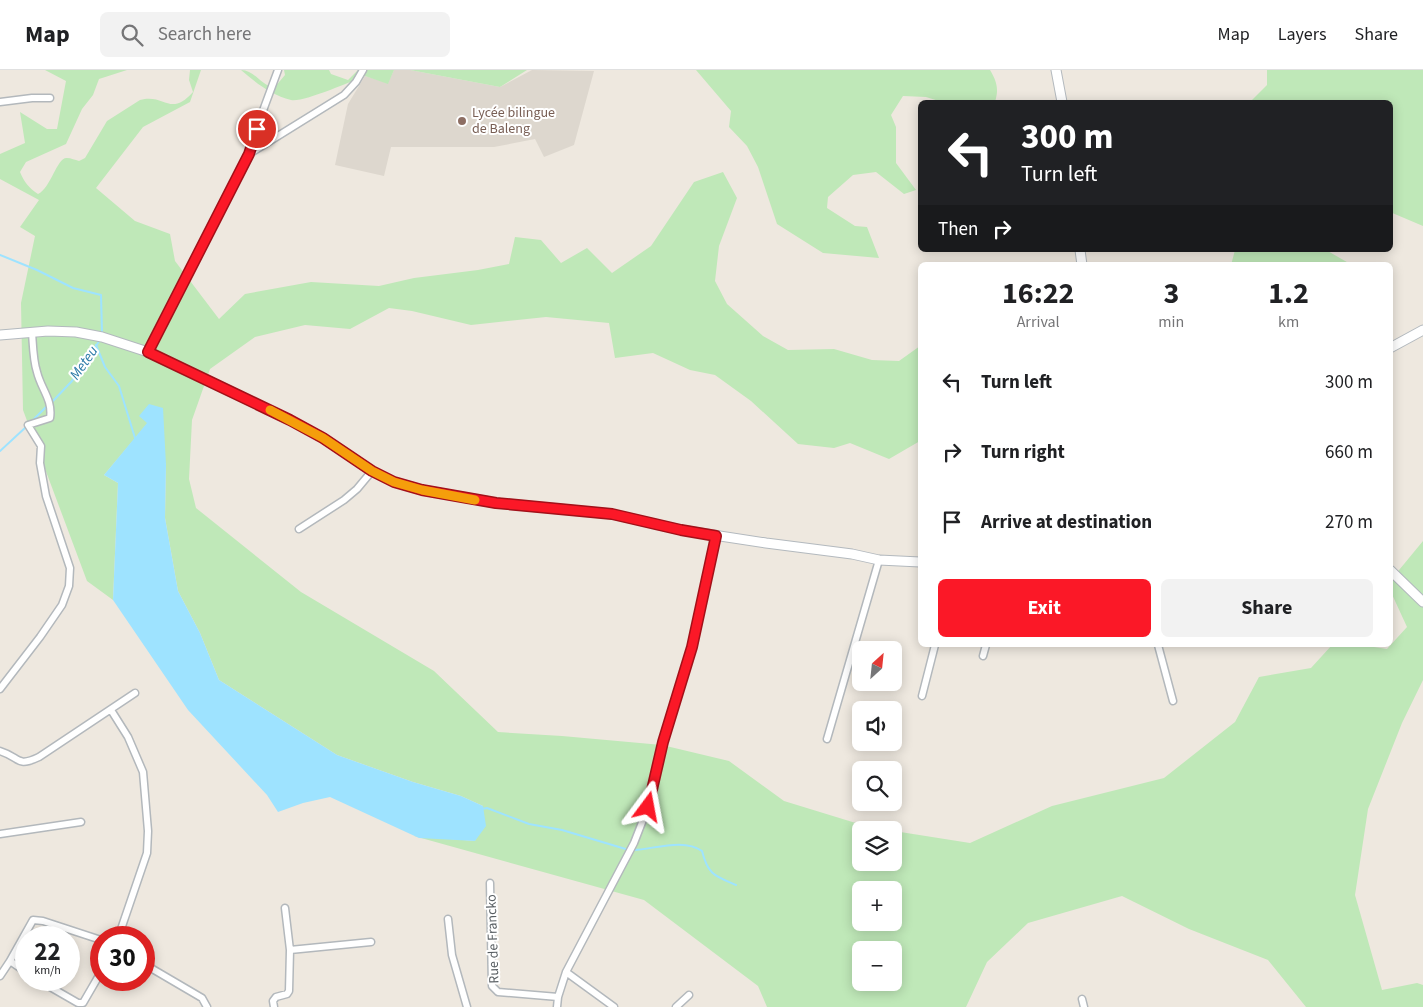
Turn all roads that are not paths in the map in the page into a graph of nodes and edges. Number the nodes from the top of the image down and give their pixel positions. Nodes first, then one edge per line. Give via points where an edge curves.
1 (278, 70) edge
2 (363, 70) edge
3 (1056, 70) edge
4 (50, 98) dead end
5 (1062, 100) edge
6 (0, 102) edge
7 (249, 154) junction
8 (1423, 330) edge
9 (32, 332) junction
10 (0, 335) edge
11 (1393, 346) edge
12 (148, 352) junction
13 (372, 471) junction
14 (300, 528) dead end
15 (716, 536) junction
16 (879, 560) junction
17 (918, 562) edge
18 (1393, 573) edge
19 (1423, 602) edge
20 (934, 647) edge
21 (985, 647) edge
22 (1159, 647) edge
23 (982, 656) dead end
24 (0, 689) edge
25 (135, 693) dead end
26 (922, 696) dead end
27 (1173, 701) dead end
28 (111, 710) junction
29 (827, 738) dead end
30 (0, 751) edge
31 (81, 822) dead end
32 (0, 834) edge
33 (490, 883) dead end
34 (285, 908) dead end
35 (448, 919) dead end
36 (122, 926) edge
37 (90, 936) edge
38 (371, 942) dead end
39 (290, 950) junction
40 (10, 961) junction
41 (15, 964) edge
42 (155, 970) edge
43 (566, 972) junction
44 (0, 976) edge
45 (57, 991) edge
46 (91, 991) edge
47 (689, 995) dead end
48 (558, 998) junction
49 (1082, 1000) dead end
50 (207, 1007) edge
51 (274, 1007) edge
52 (467, 1007) edge
53 (557, 1007) edge
54 (614, 1007) edge
55 (676, 1007) edge
56 (1084, 1007) edge

1 - 7 street
2 - 7 street via 344,95
3 - 5 street
4 - 6 street
7 - 12 street
8 - 11 street
9 - 10 street
9 - 12 street via 76,332
9 - 24 street via 37,373 51,410 50,418 28,425 41,446 40,463 46,496 70,568 69,586 62,605
12 - 13 street via 290,420
13 - 14 street via 344,500
13 - 15 street via 422,490 496,503 612,514
15 - 16 street
15 - 43 street via 692,647 663,742 648,807 634,843
16 - 17 street
16 - 29 street
18 - 19 street
20 - 26 street
21 - 23 street
22 - 27 street
25 - 28 street
28 - 30 street via 27,763
28 - 36 street via 143,772 148,831 147,853
31 - 32 street
33 - 48 street, Rue de Francko via 494,990
34 - 39 street
35 - 52 street via 452,955
37 - 40 street via 33,920
38 - 39 street
39 - 51 street via 289,991 276,996
40 - 41 street
40 - 44 street
42 - 50 street via 202,998
43 - 48 street
43 - 54 street
45 - 46 street via 84,1003
47 - 55 street
48 - 53 street
49 - 56 street

